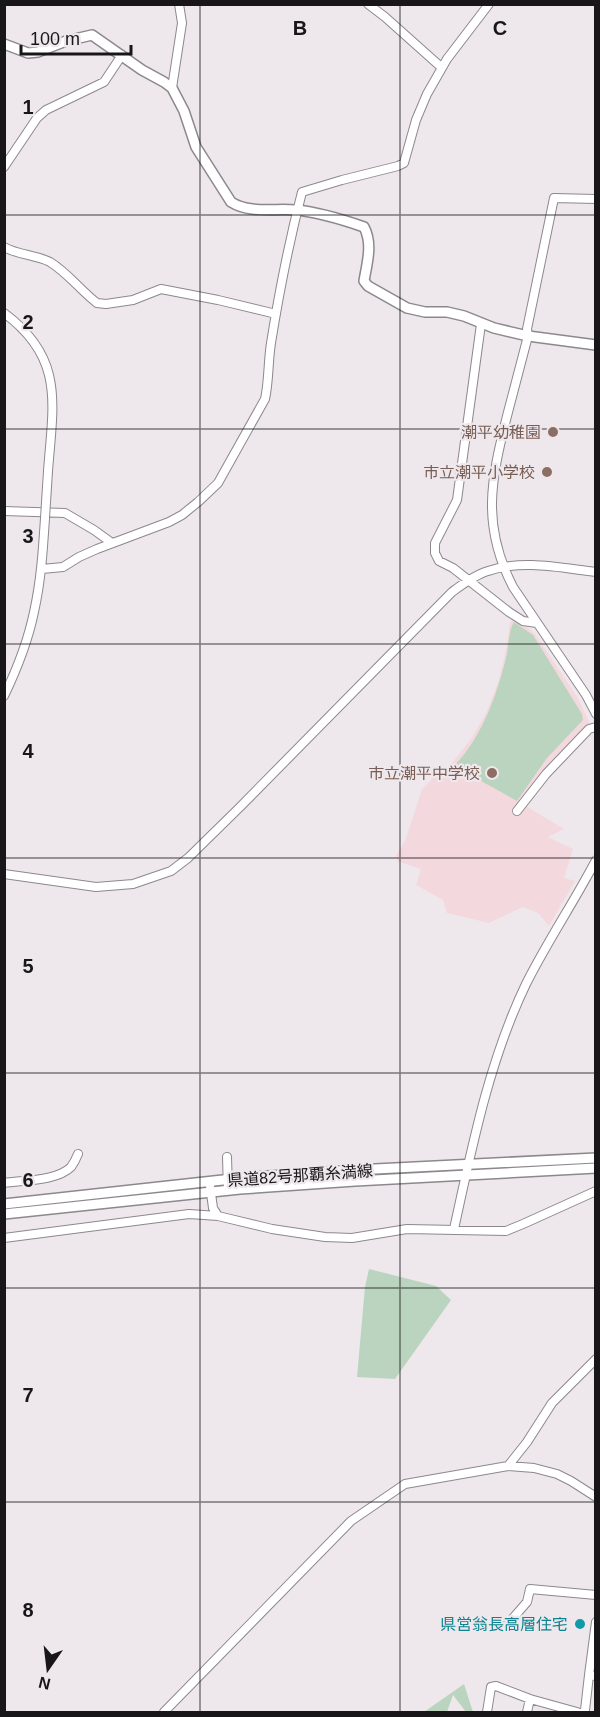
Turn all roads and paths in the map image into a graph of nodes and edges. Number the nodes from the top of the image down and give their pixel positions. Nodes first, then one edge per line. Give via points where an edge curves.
1 (179, 4) edge
2 (368, 4) edge
3 (489, 4) edge
4 (4, 44) edge
5 (122, 56) junction
6 (441, 67) junction
7 (172, 88) junction
8 (4, 167) edge
9 (596, 199) edge
10 (298, 210) junction
11 (4, 247) edge
12 (4, 313) edge
13 (276, 314) junction
14 (481, 324) junction
15 (528, 336) junction
16 (596, 345) edge
17 (4, 511) edge
18 (112, 543) junction
19 (503, 568) junction
20 (42, 569) junction
21 (596, 572) edge
22 (468, 581) junction
23 (537, 623) junction
24 (4, 696) edge
25 (596, 714) edge
26 (596, 727) edge
27 (517, 811) dead end
28 (596, 860) edge
29 (4, 874) edge
30 (78, 1154) dead end
31 (227, 1157) dead end
32 (596, 1158) edge
33 (469, 1164) junction
34 (596, 1168) edge
35 (466, 1175) junction
36 (4, 1183) edge
37 (227, 1185) junction
38 (210, 1187) junction
39 (596, 1191) edge
40 (4, 1204) edge
41 (4, 1214) edge
42 (218, 1216) junction
43 (454, 1229) junction
44 (4, 1238) edge
45 (596, 1359) edge
46 (508, 1466) junction
47 (596, 1497) edge
48 (596, 1595) edge
49 (596, 1622) edge
50 (507, 1625) dead end
51 (592, 1676) edge
52 (530, 1699) junction
53 (548, 1709) edge
54 (573, 1712) edge
55 (164, 1713) edge
56 (487, 1713) edge
57 (527, 1713) edge
58 (583, 1713) edge

1 - 7 street via 182,22
2 - 6 street
3 - 6 street
4 - 5 main road via 28,53 38,52 66,40 92,35
5 - 7 main road
5 - 8 street via 104,82 37,118
6 - 10 street via 416,120 404,163 302,192
7 - 10 main road via 196,147 231,202 249,209
9 - 15 street via 554,198
10 - 13 street
10 - 14 main road via 364,227 369,249 364,281 368,286 407,308 447,312
11 - 13 street via 50,262 97,303 133,300 161,289
12 - 20 street, bridge via 33,339 49,371 52,388
13 - 18 street via 265,399 218,483 182,515
14 - 15 main road
14 - 22 street via 457,500 435,543 439,561
15 - 16 main road
15 - 19 street via 491,488 491,516
17 - 18 street via 65,513
18 - 20 street via 63,567
19 - 21 street via 541,565
19 - 22 street
19 - 23 street
20 - 24 street via 27,639
22 - 23 street via 523,621
22 - 29 street via 452,592 239,808 171,871 133,884 105,887
23 - 25 street
26 - 27 street via 589,729 546,774
28 - 33 street via 514,1011 498,1054
30 - 36 street via 65,1172
31 - 37 street
32 - 33 main road, 県道82号那覇糸満線
33 - 35 street
33 - 37 main road, 県道82号那覇糸満線 via 355,1170
34 - 35 main road, 県道82号那覇糸満線
35 - 37 main road, 県道82号那覇糸満線
35 - 43 street
37 - 38 main road, 県道82号那覇糸満線
38 - 40 main road, 県道82号那覇糸満線
38 - 41 main road, 県道82号那覇糸満線
38 - 42 street
39 - 43 street via 506,1231
42 - 43 street via 325,1237
42 - 44 street via 189,1215
45 - 46 street via 552,1403
46 - 47 street via 556,1474
46 - 55 street via 405,1485 351,1521
48 - 50 street via 530,1589 527,1602
49 - 51 street
51 - 58 street
52 - 53 street
52 - 56 street via 491,1687
52 - 57 street
53 - 54 street

